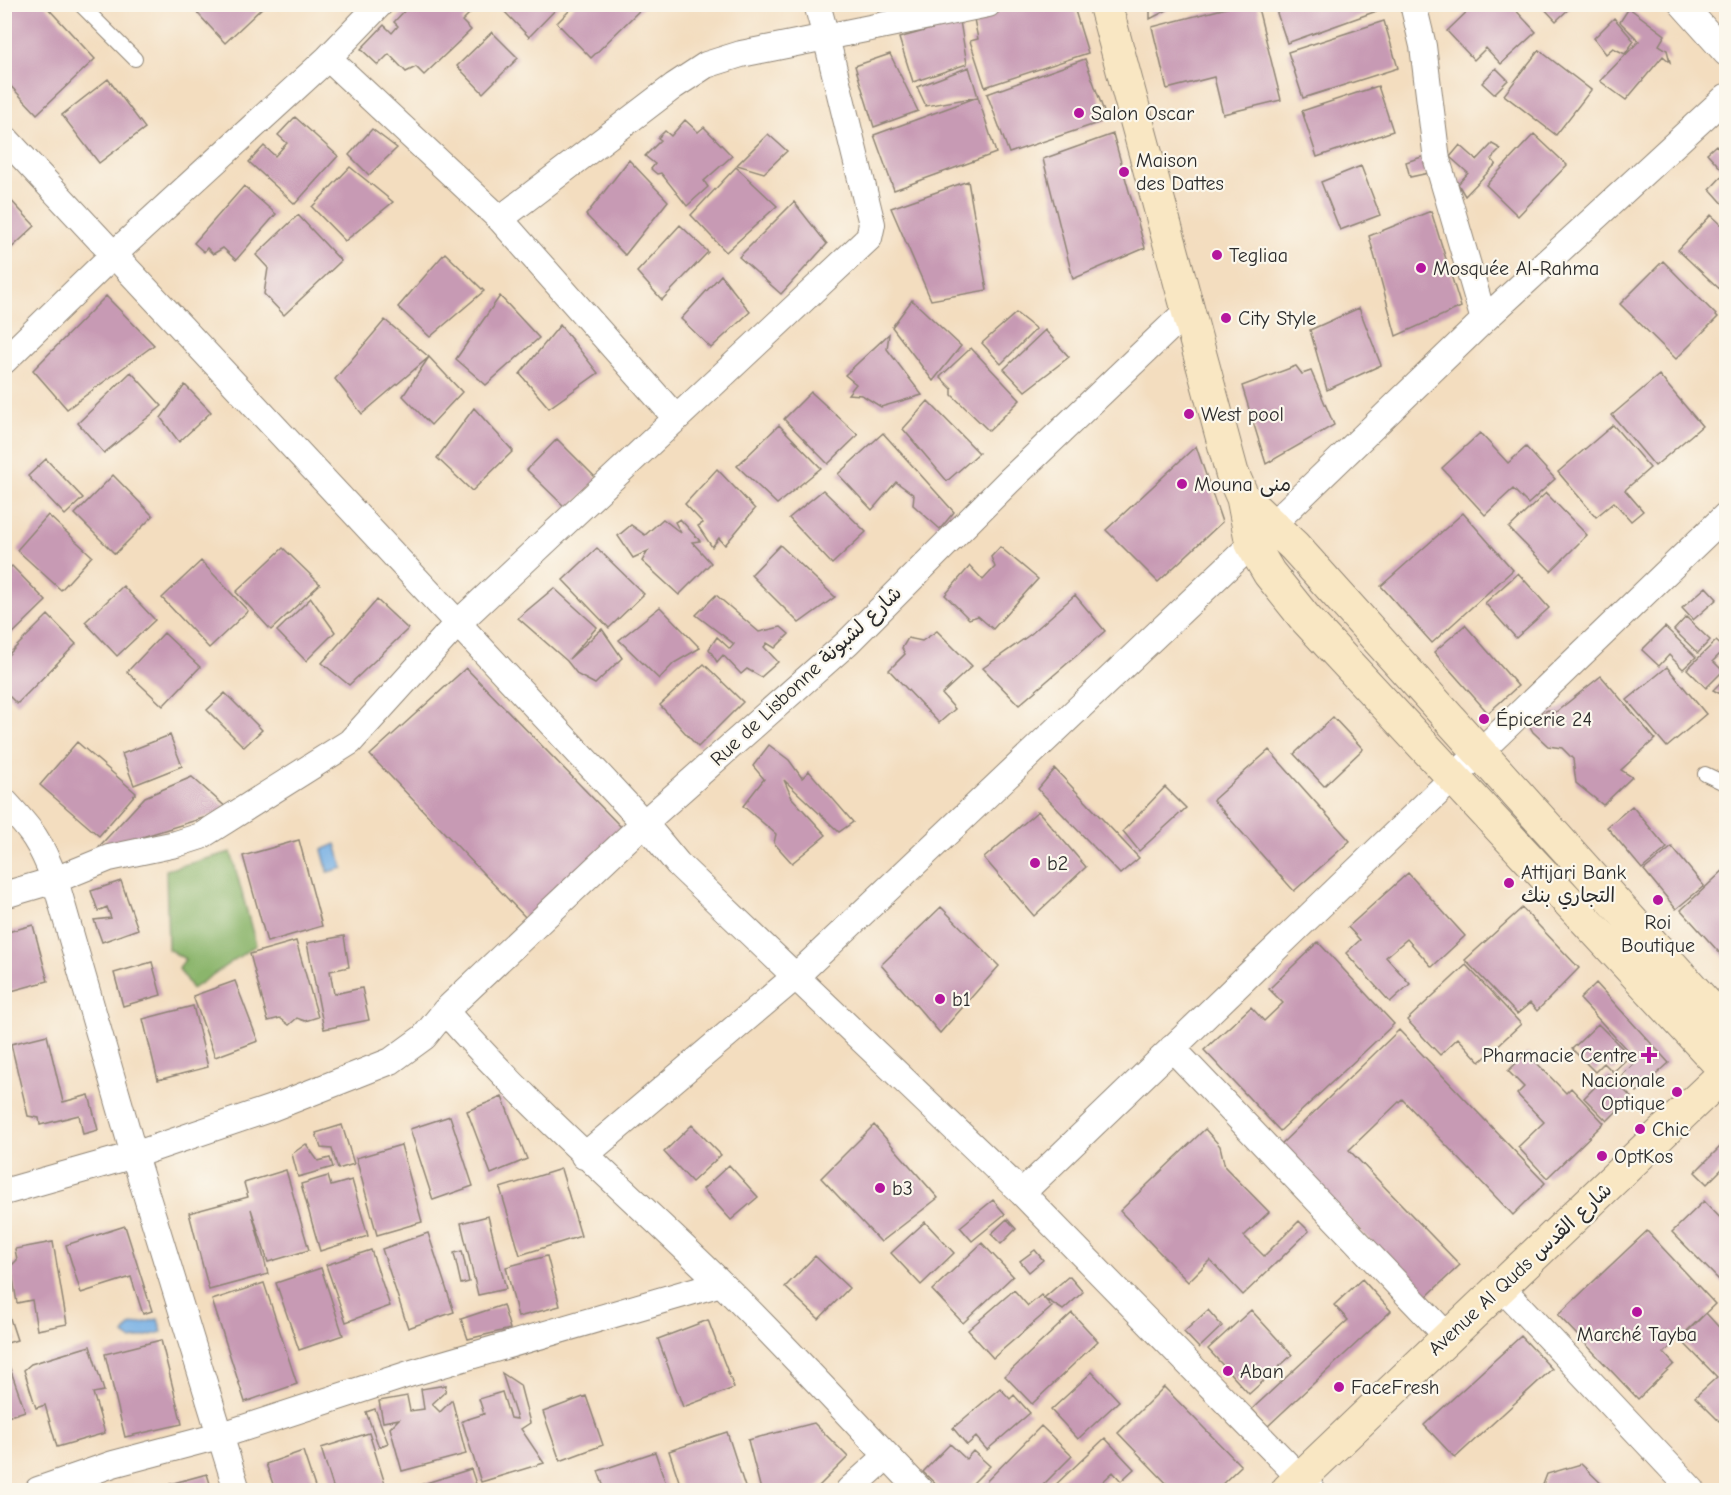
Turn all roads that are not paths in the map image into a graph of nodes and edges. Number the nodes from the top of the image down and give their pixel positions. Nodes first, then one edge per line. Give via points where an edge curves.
1 (80, 4) edge
2 (380, 4) edge
3 (817, 4) edge
4 (988, 4) edge
5 (1105, 4) edge
6 (1413, 4) edge
7 (1682, 4) edge
8 (826, 37) junction
9 (1726, 53) edge
10 (328, 58) junction
11 (135, 59) dead end
12 (1726, 97) edge
13 (4, 137) edge
14 (500, 219) junction
15 (113, 255) junction
16 (1187, 310) junction
17 (1484, 320) junction
18 (4, 361) edge
19 (676, 418) junction
20 (1726, 515) edge
21 (1262, 534) junction
22 (456, 625) junction
23 (1479, 753) junction
24 (1705, 774) dead end
25 (1452, 777) junction
26 (1726, 784) edge
27 (4, 801) edge
28 (644, 823) junction
29 (55, 880) junction
30 (4, 895) edge
31 (795, 977) junction
32 (445, 1011) junction
33 (1726, 1026) edge
34 (1172, 1048) junction
35 (1726, 1072) edge
36 (134, 1155) junction
37 (584, 1156) junction
38 (4, 1192) edge
39 (1022, 1193) junction
40 (722, 1283) junction
41 (1502, 1288) junction
42 (1448, 1336) junction
43 (219, 1436) junction
44 (887, 1456) junction
45 (1300, 1486) edge
46 (38, 1491) edge
47 (237, 1491) edge
48 (849, 1491) edge
49 (920, 1491) edge
50 (1692, 1491) edge

1 - 11 lane
2 - 10 street
3 - 8 street
4 - 8 street
5 - 16 street
6 - 17 street via 1423,46 1437,160
7 - 9 street
8 - 14 street via 706,65
8 - 19 street via 872,224 869,238
10 - 14 street
10 - 15 street
12 - 17 street
13 - 15 street
14 - 19 street
15 - 18 street
15 - 22 street
16 - 21 street via 1232,473
16 - 28 street, Rue de Lisbonne شارع لشبونة via 1010,480 848,644
17 - 21 street
19 - 22 street
20 - 23 street
21 - 23 street
21 - 25 street via 1269,573 1305,618
21 - 31 street
22 - 28 street
22 - 29 street via 350,742 224,824 201,836 109,858
23 - 25 street
23 - 33 street
24 - 26 lane
25 - 34 street
25 - 35 street
27 - 29 street via 34,832
28 - 31 street via 678,864
28 - 32 street, Rue de Lisbonne شارع لشبونة
29 - 30 street
29 - 36 street
31 - 37 street
31 - 39 street
32 - 36 street, Rue de Lisbonne شارع لشبونة via 424,1037 391,1061 272,1108
32 - 37 street
34 - 39 street
34 - 42 street
35 - 41 street, Avenue Al Quds شارع القدس
36 - 38 street, Rue de Lisbonne شارع لشبونة
36 - 43 street
37 - 40 street
39 - 45 street
40 - 43 street via 412,1373
40 - 44 street
41 - 42 street, Avenue Al Quds شارع القدس
41 - 50 street
42 - 45 street, Avenue Al Quds شارع القدس
43 - 46 street via 113,1464
43 - 47 street
44 - 48 street
44 - 49 street

